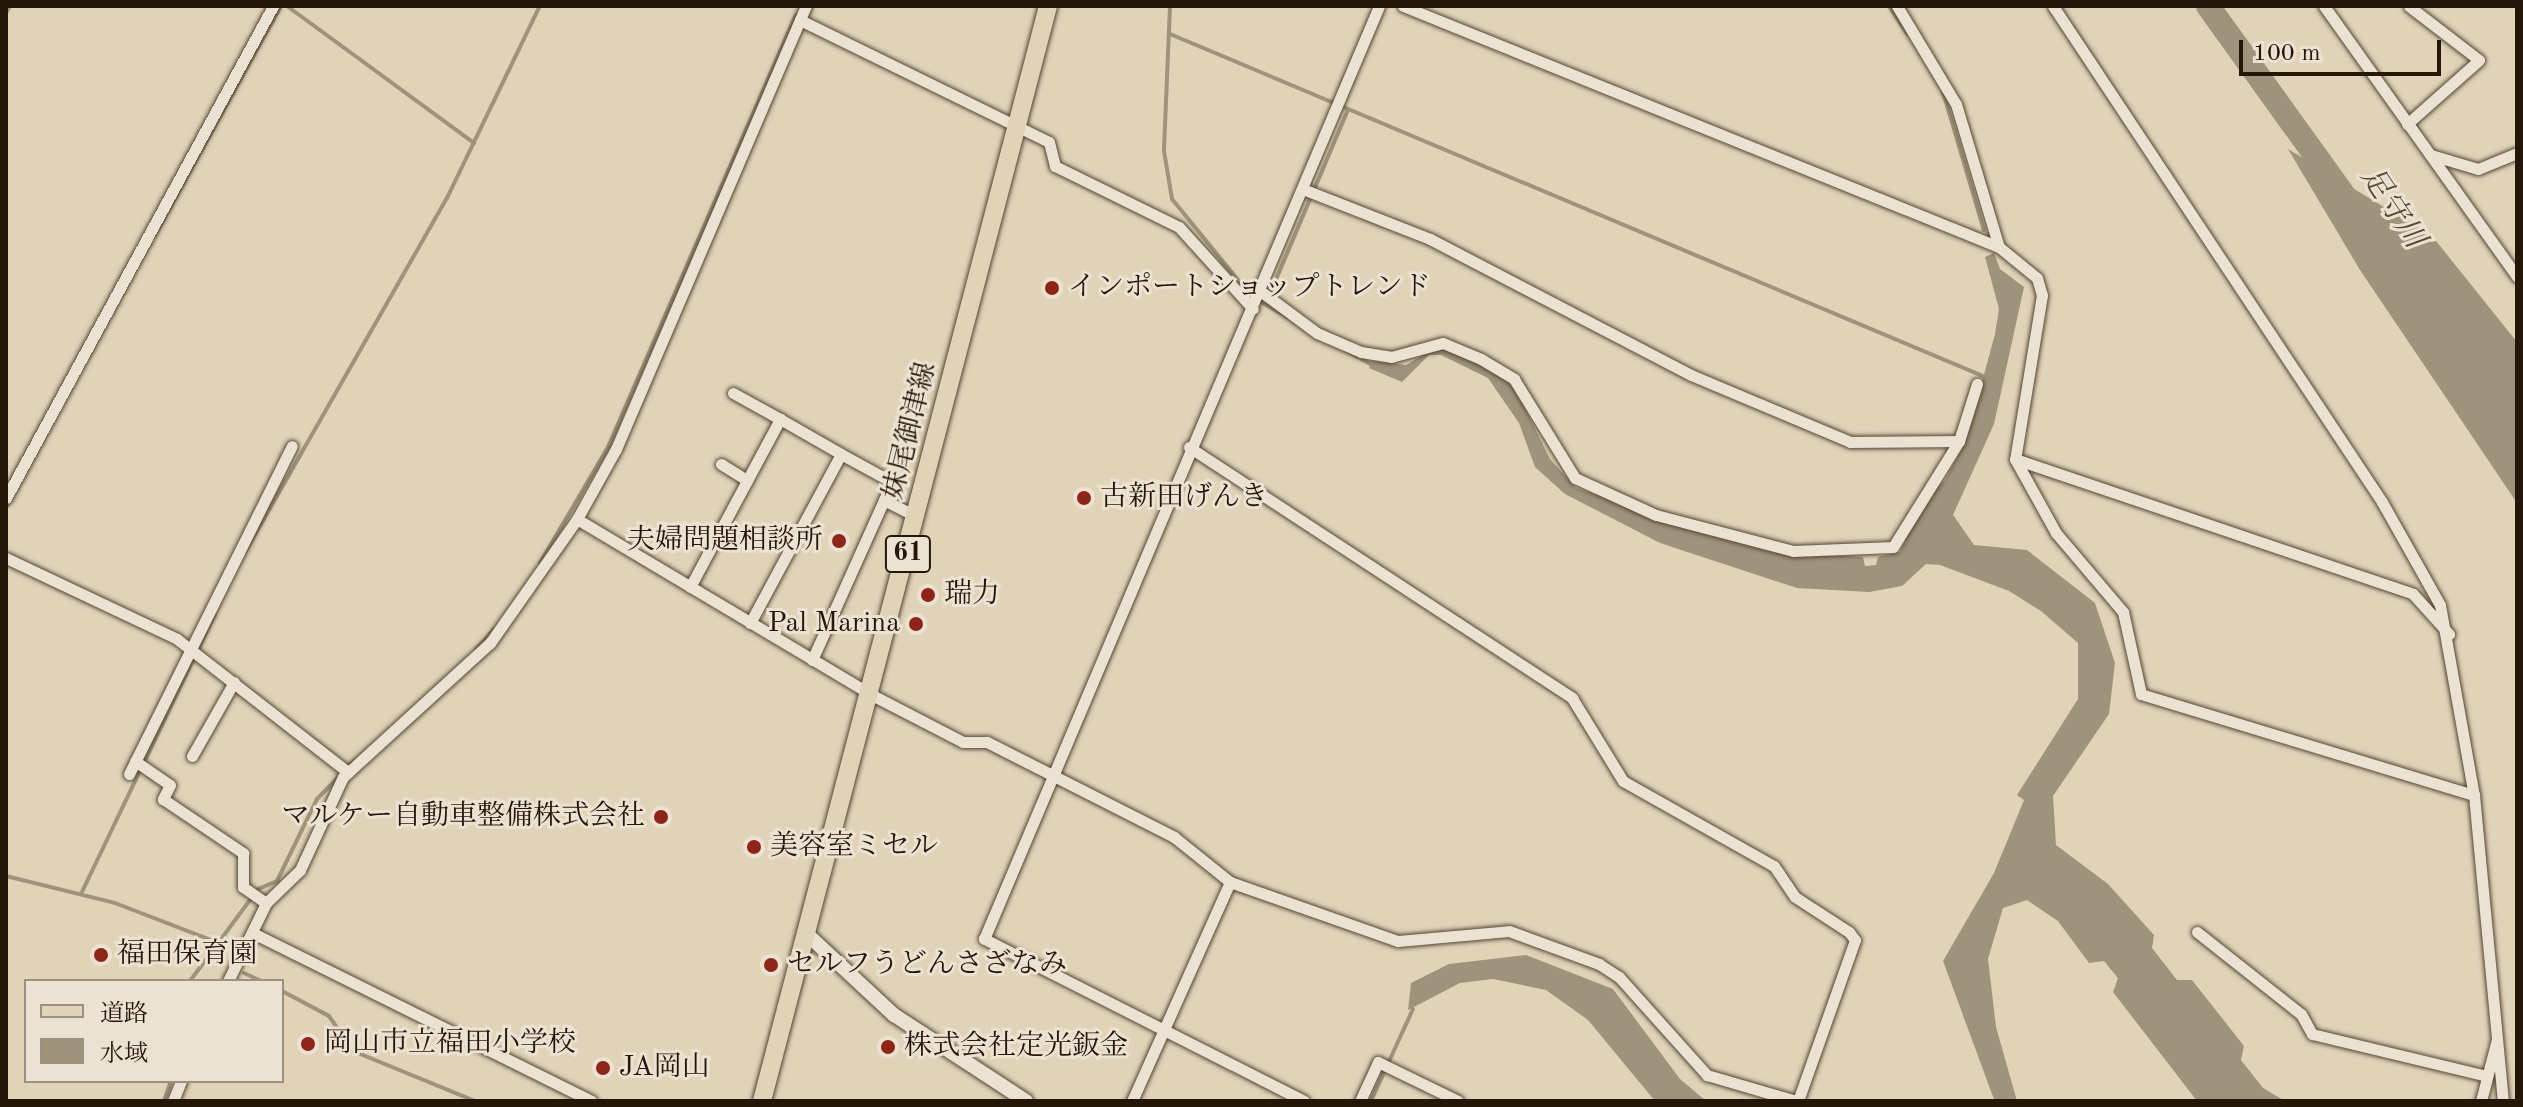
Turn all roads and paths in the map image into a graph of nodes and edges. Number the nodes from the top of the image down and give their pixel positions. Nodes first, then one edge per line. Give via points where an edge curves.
1 (273, 6) edge
2 (806, 6) edge
3 (1048, 6) edge
4 (1379, 6) edge
5 (1403, 6) edge
6 (1897, 6) edge
7 (2053, 6) edge
8 (2324, 6) edge
9 (2409, 6) edge
10 (800, 20) junction
11 (1018, 124) junction
12 (2407, 124) junction
13 (2517, 153) edge
14 (2431, 155) junction
15 (1310, 192) junction
16 (1999, 247) junction
17 (2517, 277) edge
18 (1262, 300) junction
19 (1977, 384) dead end
20 (733, 393) dead end
21 (780, 419) junction
22 (1959, 441) junction
23 (292, 446) dead end
24 (1189, 447) junction
25 (841, 454) junction
26 (2015, 459) junction
27 (721, 464) dead end
28 (747, 480) junction
29 (6, 498) edge
30 (884, 500) junction
31 (918, 517) junction
32 (577, 519) junction
33 (6, 558) edge
34 (690, 587) junction
35 (750, 623) junction
36 (2449, 635) junction
37 (195, 652) junction
38 (812, 660) junction
39 (234, 682) junction
40 (872, 695) junction
41 (192, 756) dead end
42 (139, 763) junction
43 (344, 769) junction
44 (129, 774) dead end
45 (1053, 778) junction
46 (2474, 795) junction
47 (1230, 882) junction
48 (258, 898) junction
49 (2197, 932) dead end
50 (253, 933) junction
51 (810, 937) junction
52 (229, 979) edge
53 (1162, 1035) junction
54 (2497, 1039) junction
55 (2487, 1076) junction
56 (592, 1101) edge
57 (762, 1101) edge
58 (1026, 1101) edge
59 (1132, 1101) edge
60 (1304, 1101) edge
61 (1360, 1101) edge
62 (1458, 1101) edge
63 (1797, 1101) edge
64 (2481, 1101) edge
65 (2503, 1101) edge

1 - 29 street
2 - 10 street
3 - 11 main road, 妹尾御津線 / 61
4 - 15 street
5 - 16 street
6 - 16 street via 1946,80
7 - 36 street via 2382,502 2422,567
8 - 12 street
9 - 12 street via 2479,60
10 - 11 street
10 - 32 street via 616,449
11 - 18 street via 1049,142 1055,166 1179,227
11 - 31 main road, 妹尾御津線 / 61
12 - 14 street
13 - 14 street via 2478,169
14 - 17 street
15 - 18 street
15 - 22 street via 1430,239 1691,375 1850,442
16 - 26 street via 2037,278 2042,295
18 - 22 street via 1361,352 1391,357 1443,343 1481,359 1514,379 1575,478 1656,515 1780,549 1893,547
18 - 24 street
19 - 22 street
20 - 21 street
21 - 25 street
21 - 28 street
23 - 37 street
24 - 45 street
24 - 63 street via 1572,698 1623,781 1774,866 1795,897 1849,932 1855,940
25 - 30 street via 892,482
25 - 35 street
26 - 36 street via 2413,594
26 - 46 street via 2056,533 2123,612 2141,694
27 - 28 street
28 - 34 street
30 - 31 street
30 - 38 street
31 - 40 main road, 妹尾御津線 / 61
32 - 34 street
32 - 43 street via 490,643
33 - 37 street
34 - 35 street
35 - 38 street
36 - 46 street
37 - 39 street
37 - 42 street
38 - 40 street
39 - 41 street
39 - 43 street
40 - 45 street
40 - 51 main road, 妹尾御津線 / 61
42 - 44 street
42 - 48 street via 170,785 163,799 243,853
43 - 48 street via 300,870
45 - 47 street via 1174,837
45 - 53 street via 984,939
46 - 54 street
47 - 53 street
47 - 63 street via 1398,941 1509,931 1586,959 1619,977 1707,1075
48 - 50 street
49 - 55 street via 2294,1007 2312,1034
50 - 52 street
50 - 56 street
51 - 57 main road, 妹尾御津線 / 61
51 - 58 street via 894,1015
53 - 59 street
53 - 60 street
54 - 55 street
54 - 65 street
55 - 64 street
61 - 62 street via 1387,1066

